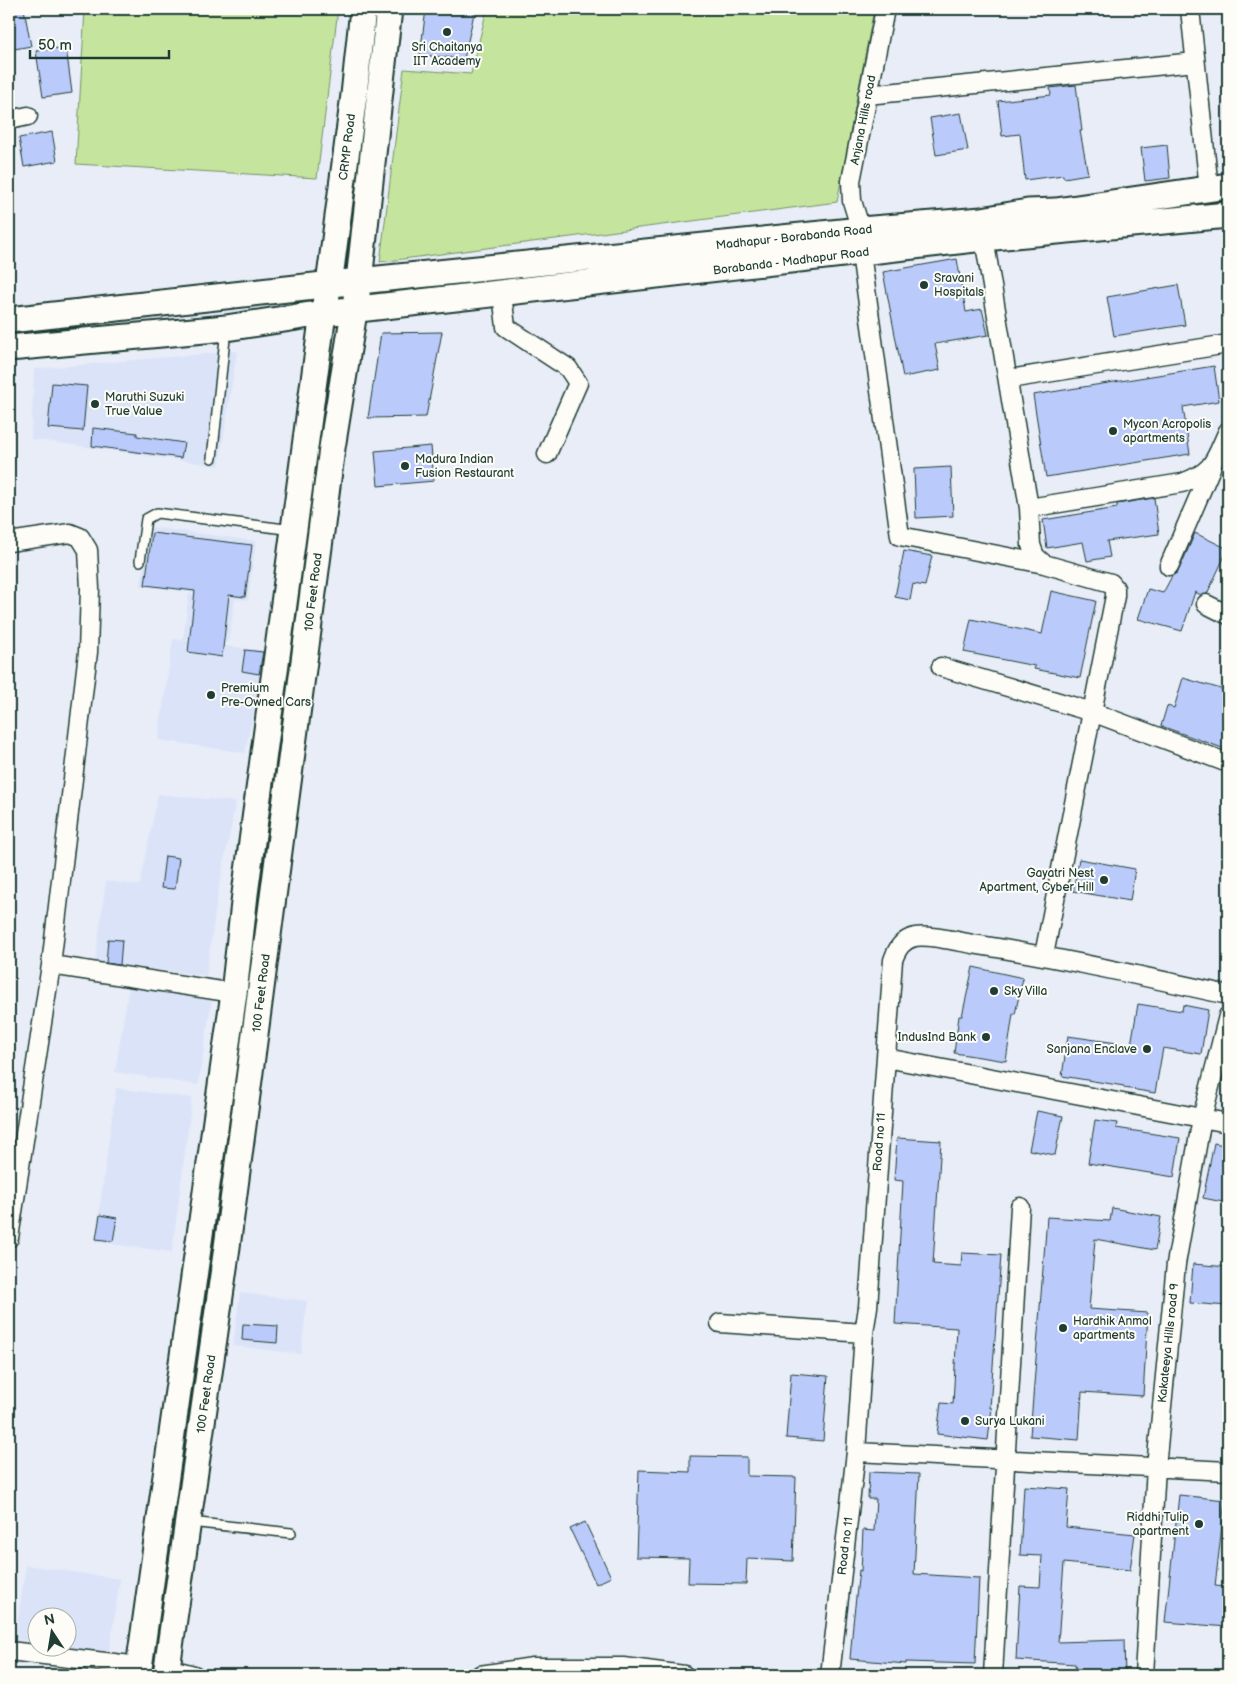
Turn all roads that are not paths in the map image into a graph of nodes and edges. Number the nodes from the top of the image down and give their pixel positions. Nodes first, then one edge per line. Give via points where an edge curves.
1 (363, 9) edge
2 (388, 9) edge
3 (884, 9) edge
4 (1190, 9) edge
5 (1195, 62) junction
6 (867, 95) junction
7 (28, 116) dead end
8 (9, 120) edge
9 (1219, 188) edge
10 (1228, 215) edge
11 (984, 238) junction
12 (861, 241) junction
13 (359, 281) junction
14 (329, 285) junction
15 (502, 294) junction
16 (354, 311) junction
17 (323, 313) junction
18 (9, 320) edge
19 (226, 328) junction
20 (1228, 344) edge
21 (9, 348) edge
22 (1009, 380) junction
23 (1228, 431) edge
24 (547, 454) dead end
25 (212, 458) dead end
26 (1212, 467) junction
27 (1029, 508) junction
28 (294, 530) junction
29 (9, 542) edge
30 (140, 561) dead end
31 (1044, 564) junction
32 (1169, 566) dead end
33 (1206, 604) dead end
34 (1228, 615) edge
35 (941, 667) dead end
36 (1092, 712) junction
37 (1228, 763) edge
38 (1044, 955) junction
39 (52, 965) junction
40 (234, 993) junction
41 (1228, 995) edge
42 (1228, 1016) edge
43 (886, 1058) junction
44 (1202, 1118) junction
45 (1228, 1123) edge
46 (1020, 1207) dead end
47 (9, 1238) edge
48 (720, 1323) dead end
49 (864, 1333) junction
50 (856, 1452) junction
51 (1006, 1461) junction
52 (1156, 1467) junction
53 (1228, 1471) edge
54 (188, 1522) junction
55 (291, 1533) dead end
56 (9, 1651) edge
57 (139, 1671) edge
58 (166, 1672) edge
59 (194, 1675) edge
60 (480, 1675) edge
61 (684, 1675) edge
62 (830, 1675) edge
63 (993, 1675) edge
64 (1144, 1675) edge

1 - 14 main road, CRMP Road
2 - 13 main road, CRMP Road
3 - 6 street, Anjana Hills road
4 - 5 street
5 - 6 street
5 - 9 street
6 - 12 street, Anjana Hills road via 850,191
7 - 8 street
9 - 12 main road, Madhapur - Borabanda Road via 1028,212
10 - 11 main road, Borabanda - Madhapur Road
11 - 12 main road, Borabanda - Madhapur Road
11 - 22 street
12 - 13 main road, Madhapur - Borabanda Road
12 - 15 main road, Borabanda - Madhapur Road
12 - 31 street, Anjana Hills road via 900,536
13 - 14 main road
13 - 16 main road, 100 Feet Road
14 - 17 main road, CRMP Road
14 - 18 main road
15 - 16 main road, Borabanda - Madhapur Road
15 - 24 street via 506,327 568,368 578,384
16 - 17 main road
16 - 54 main road, 100 Feet Road via 331,458
17 - 19 main road
17 - 28 main road
19 - 21 main road
19 - 25 lane
20 - 22 street
22 - 27 street
23 - 26 street
26 - 27 street via 1182,483
26 - 32 street
27 - 31 street via 1031,545
28 - 30 lane via 157,513 146,519
28 - 40 main road
29 - 39 street via 70,534 80,537 88,550 88,652
31 - 36 street via 1111,583 1115,588
33 - 34 street
35 - 36 street
36 - 37 street
36 - 38 street
38 - 41 street, Road no 11
38 - 43 street, Road no 11 via 917,936 906,940 898,947 893,960
39 - 40 street
39 - 47 street
40 - 57 main road
42 - 44 street, Kakateeya Hills road 9
43 - 44 street
43 - 49 street, Road no 11
44 - 45 street
44 - 52 street, Kakateeya Hills road 9 via 1176,1264
46 - 51 street
48 - 49 street
49 - 50 street, Road no 11
50 - 51 street
50 - 62 street, Road no 11
51 - 52 street
51 - 63 street
52 - 53 street
52 - 64 street, Kakateeya Hills road 9
54 - 55 lane
54 - 58 main road, 100 Feet Road
56 - 57 street
58 - 59 street
60 - 61 street via 533,1667 624,1668

